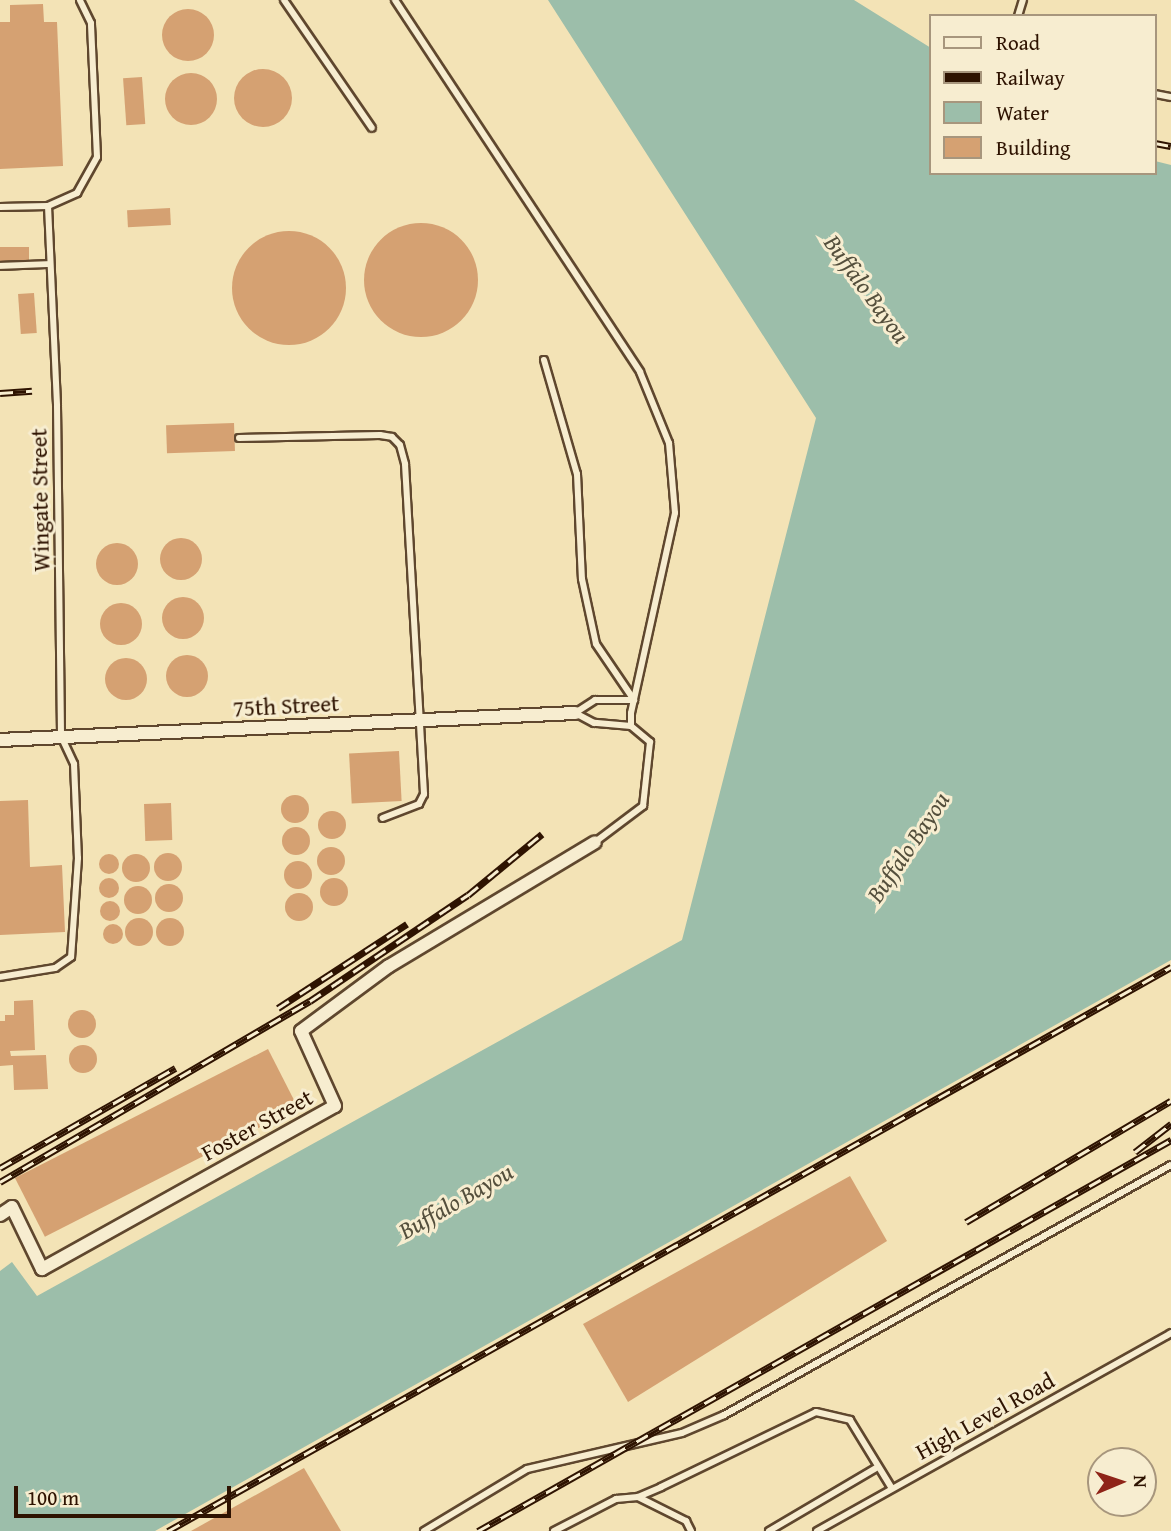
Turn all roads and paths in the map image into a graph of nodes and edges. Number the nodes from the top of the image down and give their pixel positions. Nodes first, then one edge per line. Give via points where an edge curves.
1 (80, 0) edge
2 (284, 0) edge
3 (395, 0) edge
4 (372, 128) dead end
5 (48, 206) junction
6 (0, 207) edge
7 (50, 264) junction
8 (0, 266) edge
9 (544, 360) dead end
10 (239, 438) dead end
11 (634, 699) junction
12 (575, 713) junction
13 (421, 720) junction
14 (631, 726) junction
15 (61, 736) junction
16 (0, 740) edge
17 (383, 818) dead end
18 (595, 842) joint
19 (0, 977) edge
20 (1171, 1165) edge
21 (0, 1214) edge
22 (1171, 1334) edge
23 (876, 1468) junction
24 (891, 1488) junction
25 (638, 1497) junction
26 (424, 1531) edge
27 (554, 1531) edge
28 (691, 1531) edge
29 (769, 1531) edge
30 (817, 1531) edge

1 - 5 lane via 91,23 97,157 77,193
2 - 4 lane
3 - 11 lane via 640,372 669,443 675,513
5 - 6 lane
5 - 7 lane, Wingate Street
7 - 8 lane
7 - 15 lane, Wingate Street
9 - 11 lane via 577,474 582,579 596,644
10 - 13 lane via 380,435 392,437 400,445 405,464
11 - 12 lane via 594,700
11 - 14 lane
12 - 13 street, 75th Street
12 - 14 lane via 594,723
13 - 15 street, 75th Street
13 - 17 lane via 423,799
14 - 18 lane via 650,741 643,806
15 - 16 street, 75th Street
15 - 19 lane via 74,764 78,858 71,957 55,968
18 - 21 street, Foster Street via 389,966 301,1031 335,1106 42,1269 12,1207
20 - 26 lane via 724,1415 682,1433 527,1469
22 - 24 lane, High Level Road
23 - 24 lane
23 - 25 lane via 850,1420 816,1412
23 - 29 lane
24 - 30 lane, High Level Road
25 - 27 lane via 616,1499
25 - 28 lane via 686,1521

